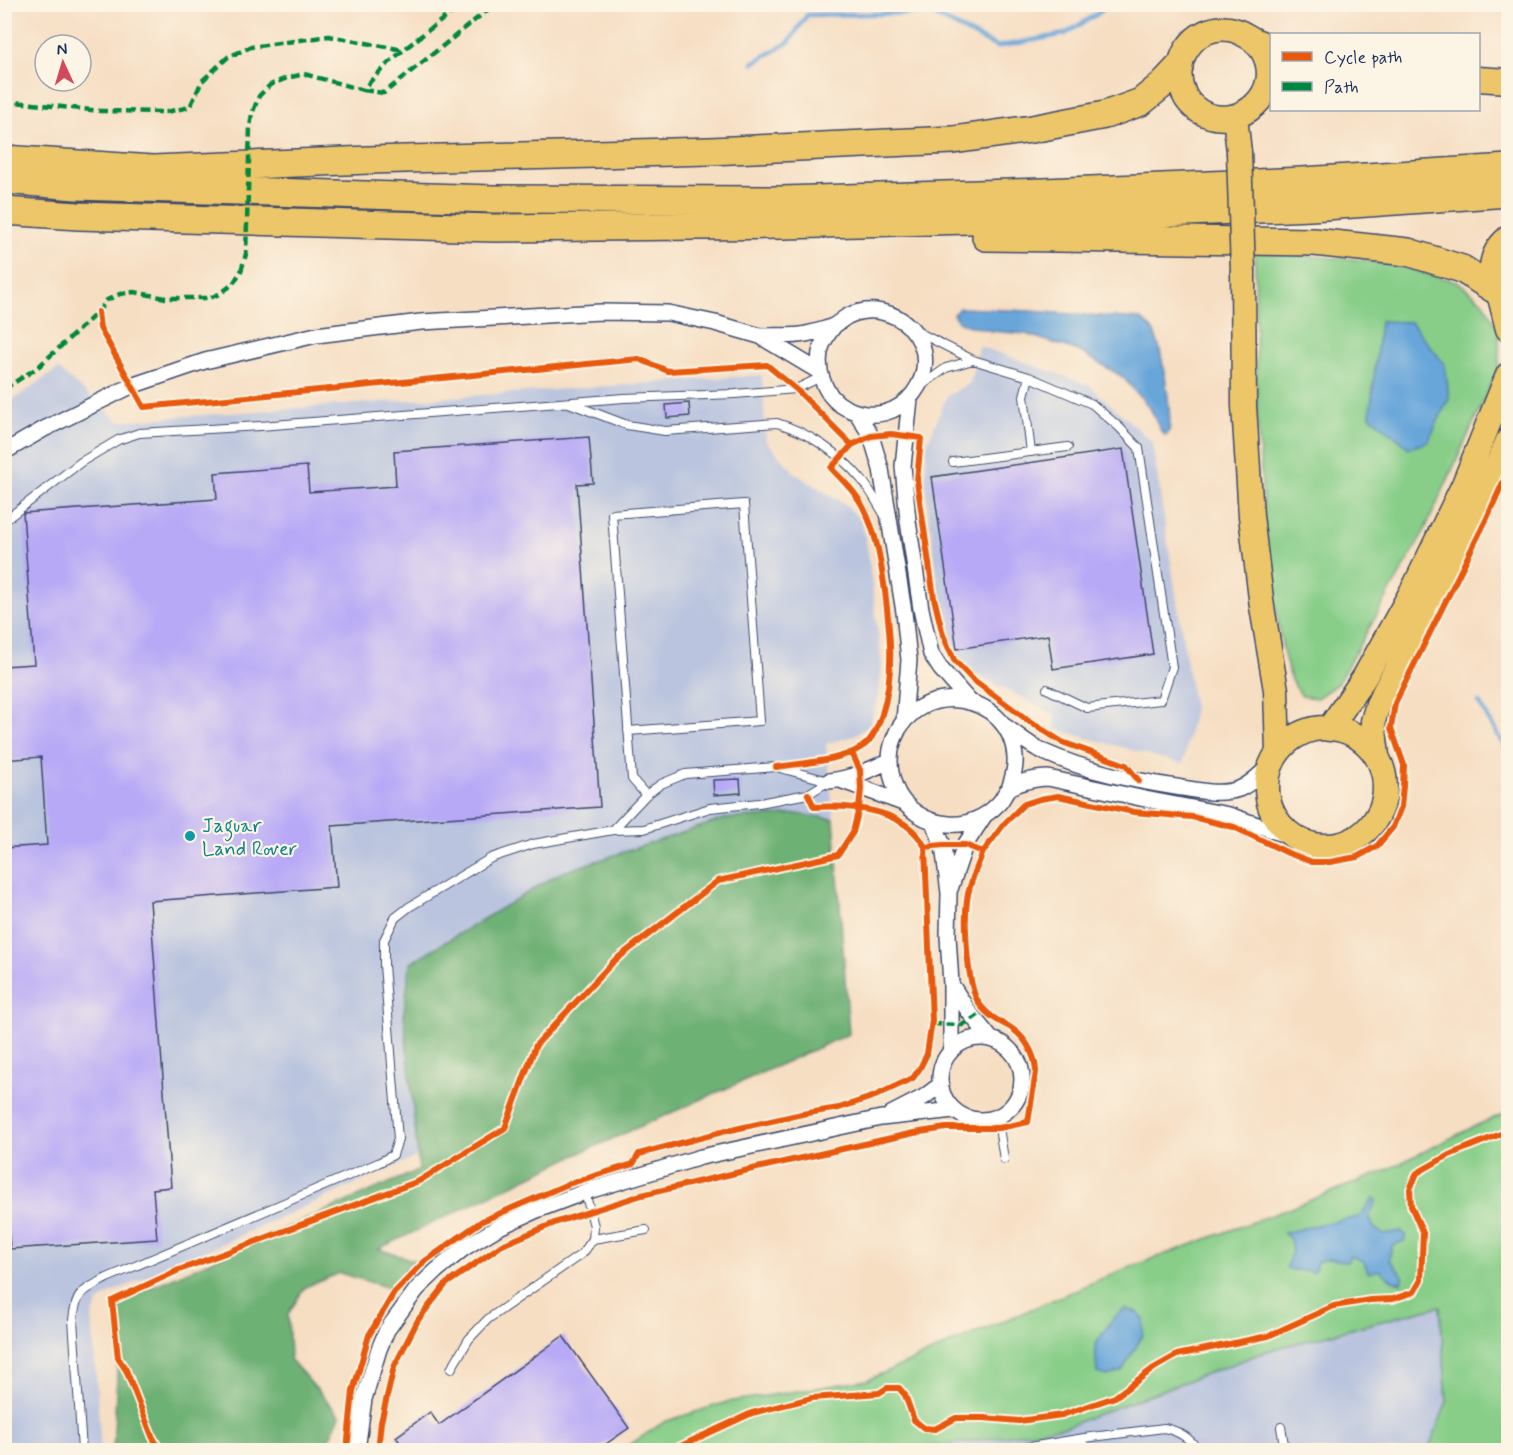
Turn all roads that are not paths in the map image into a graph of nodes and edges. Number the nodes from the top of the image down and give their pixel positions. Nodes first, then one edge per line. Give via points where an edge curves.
1 (1262, 43) edge
2 (1179, 67) junction
3 (1480, 79) edge
4 (1509, 81) edge
5 (1235, 117) junction
6 (4, 159) edge
7 (1509, 168) edge
8 (4, 180) edge
9 (1509, 193) edge
10 (4, 211) edge
11 (786, 225) junction
12 (1509, 238) edge
13 (1502, 298) edge
14 (834, 326) junction
15 (1509, 329) edge
16 (912, 330) junction
17 (760, 336) junction
18 (973, 360) junction
19 (820, 374) junction
20 (1509, 375) edge
21 (1029, 377) junction
22 (914, 393) junction
23 (567, 402) junction
24 (857, 413) junction
25 (1509, 441) edge
26 (1068, 447) dead end
27 (4, 452) edge
28 (1031, 452) junction
29 (953, 462) dead end
30 (4, 521) edge
31 (890, 523) junction
32 (1047, 689) dead end
33 (1276, 690) junction
34 (969, 701) junction
35 (904, 720) junction
36 (1005, 726) junction
37 (1323, 729) junction
38 (628, 731) junction
39 (1377, 756) junction
40 (1275, 758) junction
41 (889, 761) junction
42 (834, 781) junction
43 (1009, 789) junction
44 (646, 795) junction
45 (906, 804) junction
46 (984, 816) junction
47 (933, 822) junction
48 (613, 830) junction
49 (1300, 840) junction
50 (949, 893) junction
51 (951, 984) junction
52 (991, 1039) junction
53 (951, 1050) junction
54 (940, 1085) junction
55 (954, 1110) junction
56 (881, 1118) junction
57 (995, 1118) junction
58 (1004, 1159) dead end
59 (585, 1192) junction
60 (646, 1230) dead end
61 (593, 1239) junction
62 (451, 1369) dead end
63 (1281, 1427) dead end
64 (1084, 1438) junction
65 (82, 1450) edge
66 (357, 1450) edge
67 (1012, 1450) edge
68 (1085, 1450) edge
69 (1197, 1450) edge
70 (1285, 1450) edge

1 - 2 main road via 1228,29 1208,32 1191,42
1 - 5 main road via 1269,76 1266,90 1249,111
2 - 5 main road via 1179,82 1194,107 1207,115
2 - 6 highway via 1141,102 1105,115 953,140 153,169
3 - 4 main road
5 - 33 main road, bridge via 1251,516
7 - 8 highway via 1279,182 782,200 493,199 76,186
9 - 11 highway via 1288,208
10 - 11 highway via 494,228
11 - 13 highway via 938,236 1314,242 1408,252 1462,269
12 - 13 main road via 1499,248 1492,270
13 - 15 main road
14 - 16 street via 846,317 874,310 902,320
14 - 17 street via 804,334
14 - 19 street via 821,347
16 - 18 lane
16 - 22 street via 924,357 923,373
17 - 19 street
17 - 27 street via 668,313 601,312 421,322 316,335 205,361 131,386
18 - 21 lane
18 - 22 lane via 946,368
19 - 23 lane via 796,389
19 - 24 street via 828,393
20 - 37 main road via 1464,484 1416,584 1364,678
21 - 28 lane via 1024,396
21 - 32 lane via 1092,404 1139,448 1172,667 1161,700 1087,708
22 - 24 street via 899,408 885,414
22 - 34 street via 903,466 921,609 931,654
23 - 30 lane via 139,433 118,440 81,462
23 - 31 lane via 627,425 665,431 777,423 790,427 840,458 862,480
24 - 31 street via 871,436 881,469
25 - 39 main road via 1443,581 1378,704 1373,722
26 - 28 lane
28 - 29 lane
31 - 35 street via 909,660
33 - 37 main road via 1294,714
33 - 40 main road
34 - 35 street via 927,704
34 - 36 street via 983,706
35 - 41 street
36 - 40 street via 1042,751 1082,766 1138,781 1216,793 1240,789
36 - 43 street via 1015,757
37 - 39 main road via 1351,734
37 - 40 main road via 1296,737
38 - 38 lane via 612,514 744,504 760,721
38 - 44 lane via 632,779
39 - 49 main road via 1384,779 1384,797 1368,829 1353,840 1336,845 1318,846
40 - 49 main road via 1268,776 1273,814 1285,830
41 - 42 street
41 - 45 street via 891,777
42 - 44 lane via 776,767 737,769 685,774
42 - 45 street
42 - 48 lane via 808,794 710,808 644,829
43 - 46 street
43 - 49 street via 1035,778 1048,778 1229,815
44 - 48 lane
45 - 47 street
46 - 47 street via 951,825
46 - 50 street via 965,845
47 - 50 street via 943,845
48 - 65 lane via 533,844 491,858 395,918 384,940 398,1139 393,1155 83,1291 75,1304 73,1320
50 - 51 street
51 - 52 street
51 - 53 street
52 - 53 street via 970,1039
52 - 57 street via 1013,1053 1022,1077 1015,1102
53 - 54 street via 940,1072
54 - 55 street
54 - 56 street
55 - 56 street
55 - 57 street via 966,1118
56 - 59 street via 701,1158
57 - 58 lane
59 - 61 lane via 594,1226
59 - 66 street via 497,1228 464,1248 417,1289 387,1330 379,1349 364,1399
60 - 61 lane
61 - 62 lane via 583,1253 488,1319
63 - 70 lane
64 - 67 lane
64 - 68 lane
64 - 69 lane via 1164,1428 1186,1437

